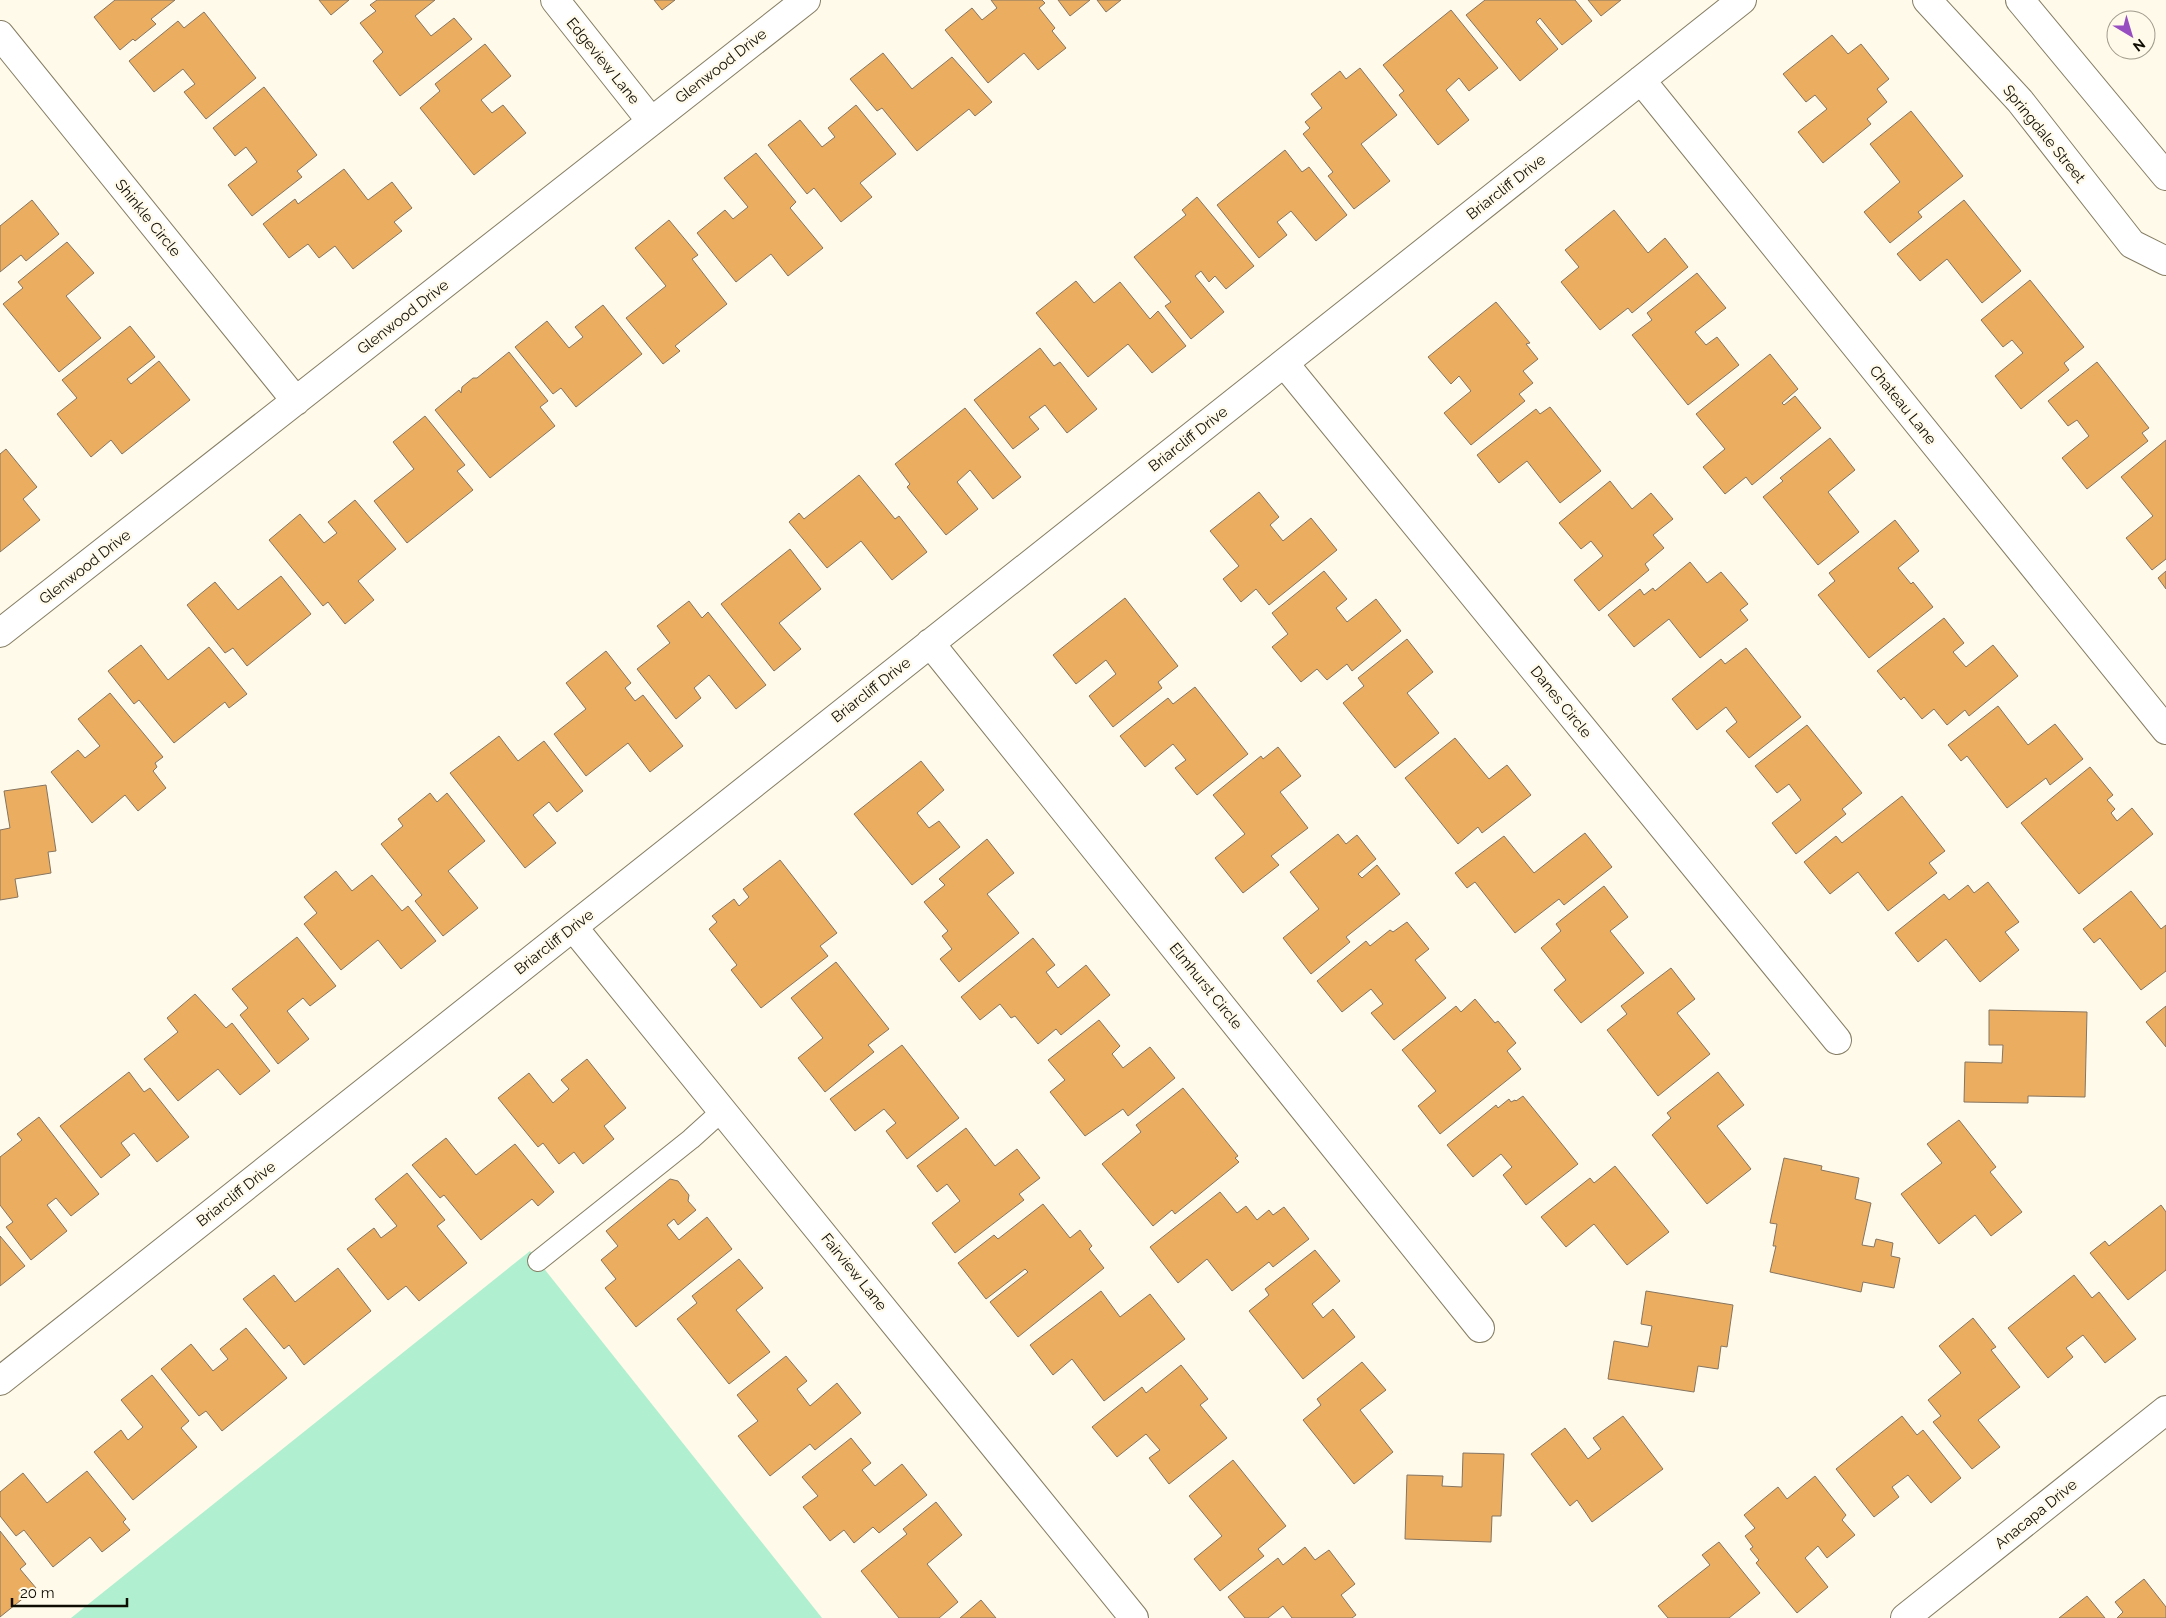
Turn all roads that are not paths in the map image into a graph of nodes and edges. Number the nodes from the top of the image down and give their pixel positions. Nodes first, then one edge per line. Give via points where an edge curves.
1 (554, 0) edge
2 (806, 0) edge
3 (1742, 0) edge
4 (1927, 0) edge
5 (2020, 0) edge
6 (0, 35) edge
7 (1641, 80) junction
8 (651, 121) junction
9 (2166, 176) edge
10 (2166, 261) edge
11 (1284, 363) junction
12 (296, 401) junction
13 (0, 633) edge
14 (930, 643) junction
15 (2166, 730) edge
16 (572, 927) junction
17 (1837, 1040) dead end
18 (722, 1111) junction
19 (538, 1261) dead end
20 (1480, 1328) dead end
21 (0, 1381) edge
22 (2166, 1410) edge
23 (1134, 1618) edge
24 (1906, 1618) edge

1 - 8 street, Edgeview Lane
2 - 8 street, Glenwood Drive
3 - 7 street, Briarcliff Drive
4 - 10 street, Springdale Street via 2020,101 2132,244
5 - 9 street
6 - 12 street, Shinkle Circle
7 - 11 street, Briarcliff Drive
7 - 15 street, Chateau Lane
8 - 12 street, Glenwood Drive
11 - 14 street, Briarcliff Drive
11 - 17 street, Danes Circle
12 - 13 street, Glenwood Drive
14 - 16 street, Briarcliff Drive
14 - 20 street, Elmhurst Circle
16 - 18 street, Fairview Lane
16 - 21 street, Briarcliff Drive
18 - 19 lane
18 - 23 street, Fairview Lane
22 - 24 street, Anacapa Drive

